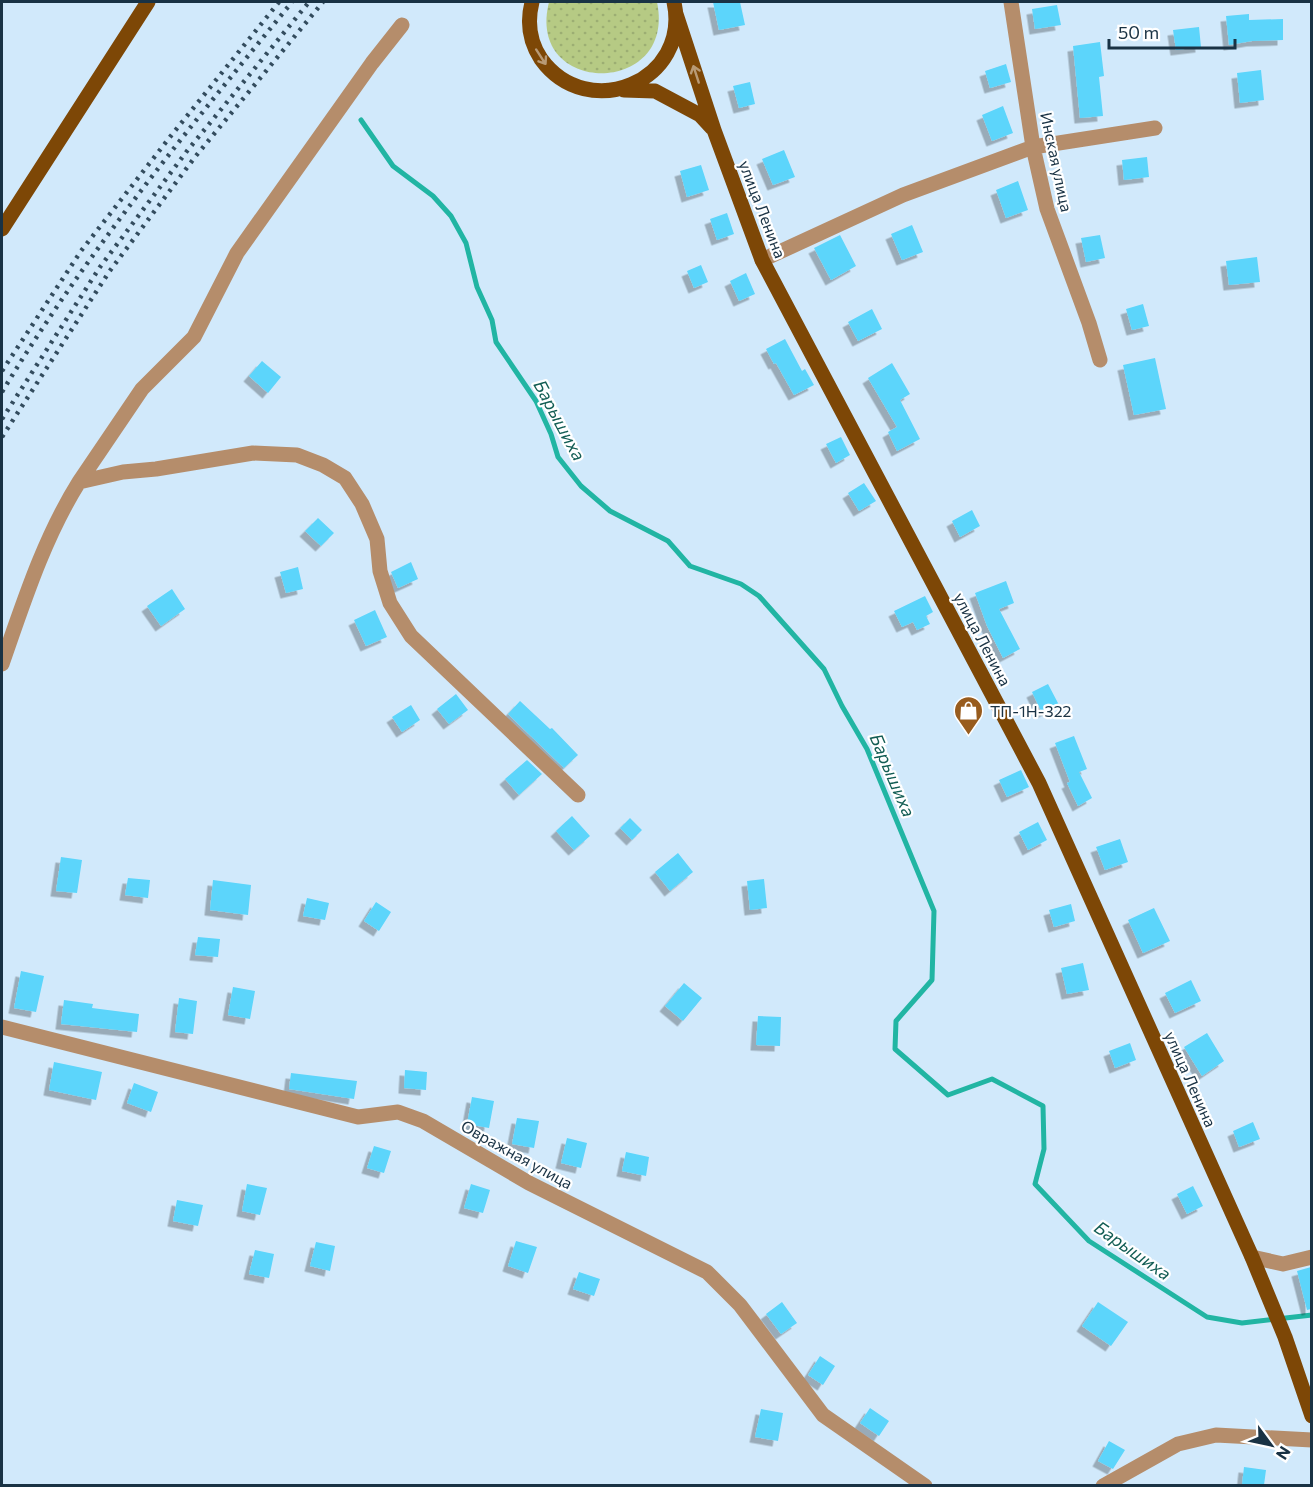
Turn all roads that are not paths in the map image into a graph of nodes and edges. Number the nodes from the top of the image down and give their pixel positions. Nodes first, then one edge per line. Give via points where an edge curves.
1 (148, 2) edge
2 (1011, 2) edge
3 (527, 6) edge
4 (675, 8) edge
5 (402, 26) dead end
6 (618, 90) junction
7 (1155, 128) dead end
8 (714, 130) junction
9 (1033, 147) junction
10 (2, 229) edge
11 (762, 260) junction
12 (1100, 360) dead end
13 (79, 482) junction
14 (2, 664) edge
15 (578, 795) dead end
16 (2, 1027) edge
17 (1252, 1257) junction
18 (1311, 1257) edge
19 (1311, 1416) edge
20 (1311, 1440) edge
21 (925, 1485) edge
22 (1103, 1485) edge

1 - 10 main road
2 - 9 street, Инская улица
3 -> 6 main road via 536,51 550,70 568,84 593,91
4 - 6 main road via 673,40 661,62 642,80
8 -> 4 main road, улица Ленина
5 - 13 street via 237,253 194,337 142,389
6 - 8 main road via 655,91 700,115
7 - 9 street
8 - 11 main road, улица Ленина
9 - 11 street via 903,195
9 - 12 street, Инская улица via 1047,209
11 - 17 main road, улица Ленина via 1039,783
13 - 14 street via 44,546
13 - 15 street via 253,453 297,455 345,478 377,539 380,571 390,603 411,636
16 - 21 street, Овражная улица via 358,1117 398,1112 423,1121 529,1184 707,1272 740,1305 823,1415
17 - 18 street via 1283,1264
17 - 19 main road, улица Ленина via 1285,1337
20 - 22 street via 1206,1437 1178,1444

